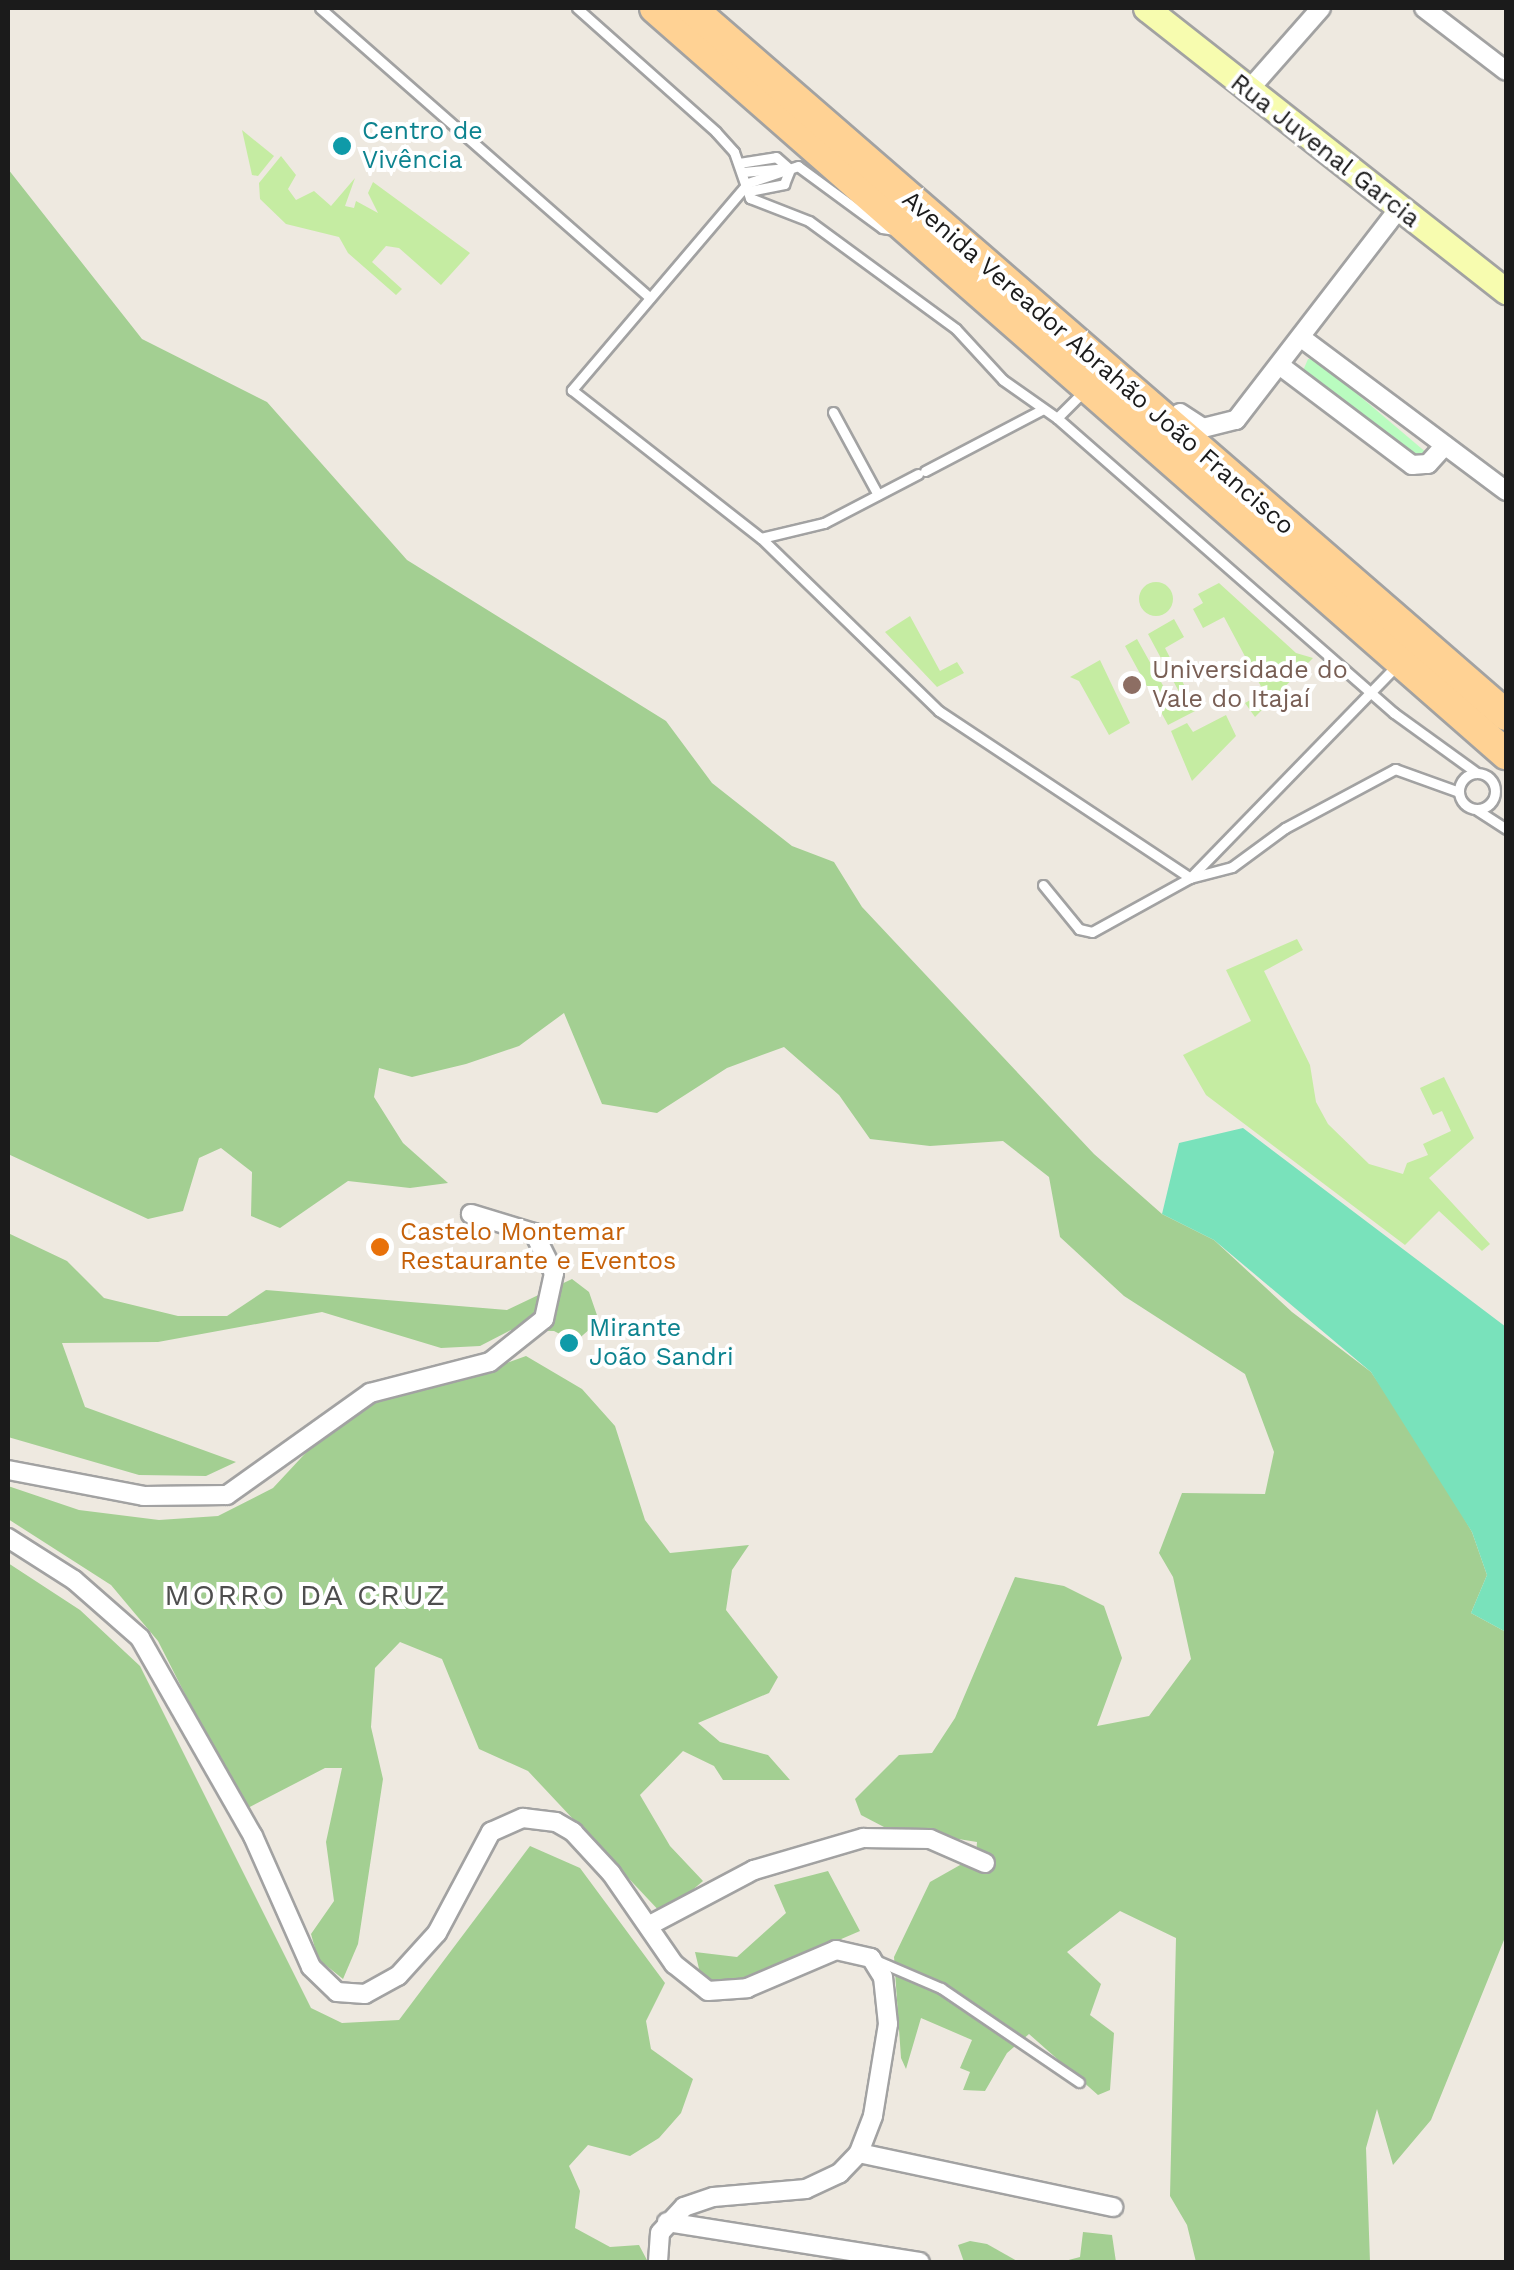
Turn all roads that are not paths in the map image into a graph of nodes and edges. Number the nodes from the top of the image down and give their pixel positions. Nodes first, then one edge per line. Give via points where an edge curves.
1 (320, 8) edge
2 (577, 8) edge
3 (656, 8) edge
4 (1146, 8) edge
5 (1321, 8) edge
6 (1424, 8) edge
7 (708, 18) edge
8 (1506, 72) edge
9 (1248, 92) junction
10 (741, 168) junction
11 (790, 168) junction
12 (748, 187) junction
13 (1398, 208) junction
14 (913, 232) junction
15 (1506, 290) edge
16 (650, 298) junction
17 (1303, 340) junction
18 (1282, 367) junction
19 (1088, 386) junction
20 (1146, 406) junction
21 (1043, 409) junction
22 (833, 412) dead end
23 (1057, 418) junction
24 (1445, 445) junction
25 (1506, 491) edge
26 (878, 495) junction
27 (761, 538) junction
28 (1400, 662) junction
29 (1368, 689) junction
30 (1487, 708) edge
31 (1506, 754) edge
32 (1477, 773) junction
33 (1496, 791) junction
34 (1459, 792) junction
35 (1506, 800) edge
36 (1478, 810) junction
37 (1506, 829) edge
38 (1190, 878) junction
39 (1043, 885) dead end
40 (470, 1214) dead end
41 (8, 1470) edge
42 (8, 1538) edge
43 (985, 1863) dead end
44 (650, 1926) junction
45 (871, 1958) junction
46 (1079, 2082) dead end
47 (858, 2153) junction
48 (1113, 2207) dead end
49 (667, 2222) junction
50 (658, 2262) edge
51 (920, 2262) edge

1 - 16 lane
2 - 10 lane via 716,132
3 - 14 main road, Avenida Vereador Abrahão João Francisco
4 - 9 main road, Rua Juvenal Garcia
5 - 9 street
6 - 8 street
7 - 20 main road, Avenida Vereador Abrahão João Francisco
9 - 13 main road, Rua Juvenal Garcia
10 - 11 lane via 776,157
10 - 12 lane
11 - 12 lane
11 - 14 lane via 815,174 882,228
12 - 16 lane
12 - 21 lane via 750,198 809,221 891,278
13 - 15 main road, Rua Juvenal Garcia
13 - 17 street
14 - 19 main road, Avenida Vereador Abrahão João Francisco
16 - 27 lane via 572,390
17 - 18 street
17 - 24 street
18 - 20 street via 1226,426 1202,428 1170,409
18 - 24 street via 1412,465 1428,464
19 - 23 lane
19 - 28 main road, Avenida Vereador Abrahão João Francisco
20 - 30 main road, Avenida Vereador Abrahão João Francisco
21 - 23 lane
21 - 26 lane
22 - 26 lane
23 - 29 lane
24 - 25 street
26 - 27 lane via 813,527
27 - 38 lane via 939,712
28 - 29 lane
28 - 30 main road, Avenida Vereador Abrahão João Francisco
29 - 32 lane
29 - 38 lane
30 - 31 main road, Avenida Vereador Abrahão João Francisco
32 - 33 lane via 1490,778
32 - 34 lane via 1464,778
33 - 35 lane
33 - 36 lane
34 - 36 lane via 1464,804
34 - 38 lane via 1394,769 1285,828 1232,868
36 - 37 lane
38 - 39 lane via 1092,932 1079,929
40 - 41 street via 534,1233 554,1273 544,1319 490,1362 370,1393 227,1494 144,1496
42 - 44 street via 74,1580 140,1638 253,1836 311,1967 337,1992 364,1994 398,1976 437,1933 485,1841 523,1818 556,1822 573,1832
43 - 44 street via 930,1839 863,1838 754,1870
44 - 45 street via 674,1964 708,1991 747,1988 836,1950
45 - 46 lane via 941,1988
45 - 47 street via 882,1976 888,2024 873,2116
47 - 48 street
47 - 49 street via 824,2183 698,2199
49 - 50 street
49 - 51 street

